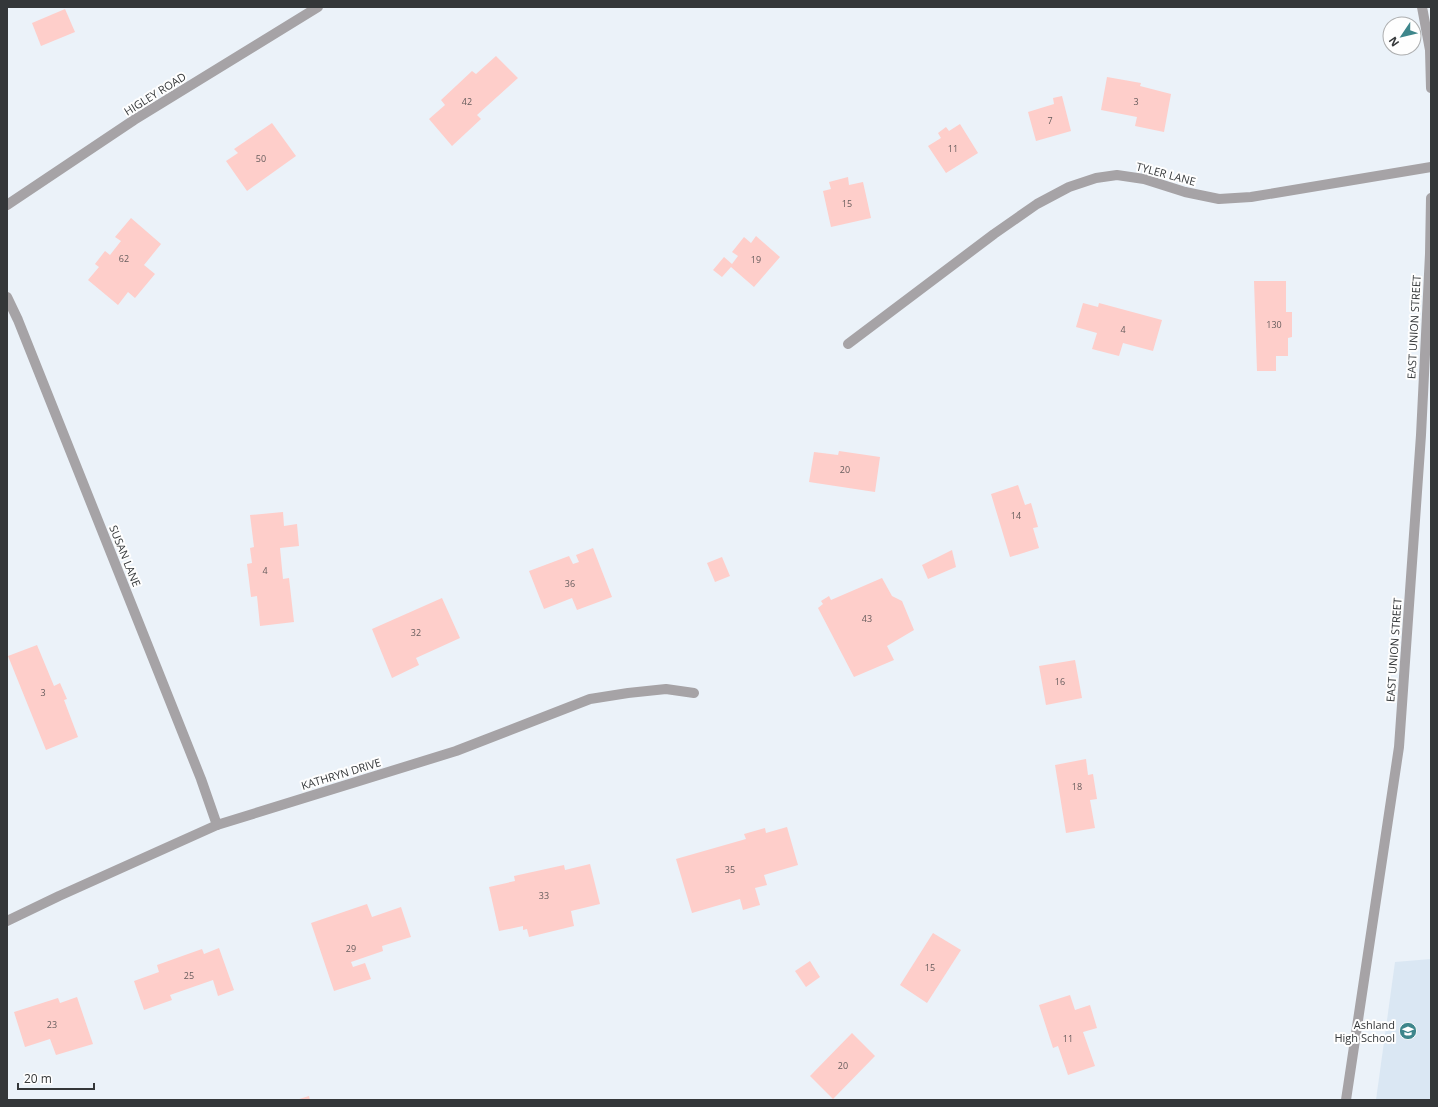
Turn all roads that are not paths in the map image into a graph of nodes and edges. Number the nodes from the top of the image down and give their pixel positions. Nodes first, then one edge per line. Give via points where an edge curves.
1 (318, 7) edge
2 (1422, 7) edge
3 (1431, 88) edge
4 (1431, 167) edge
5 (1431, 198) edge
6 (7, 205) edge
7 (7, 297) edge
8 (848, 344) dead end
9 (694, 693) dead end
10 (217, 825) junction
11 (7, 921) edge
12 (1346, 1100) edge

1 - 6 street, HIGLEY ROAD via 134,120
2 - 3 street via 1430,50
4 - 8 street, TYLER LANE via 1251,197 1219,199 1184,192 1144,179 1117,175 1096,178 1069,187 1037,204
5 - 12 street, EAST UNION STREET via 1421,435 1399,747
7 - 10 street, SUSAN LANE via 201,779
9 - 10 street, KATHRYN DRIVE via 666,689 590,699 456,751
10 - 11 street, KATHRYN DRIVE

